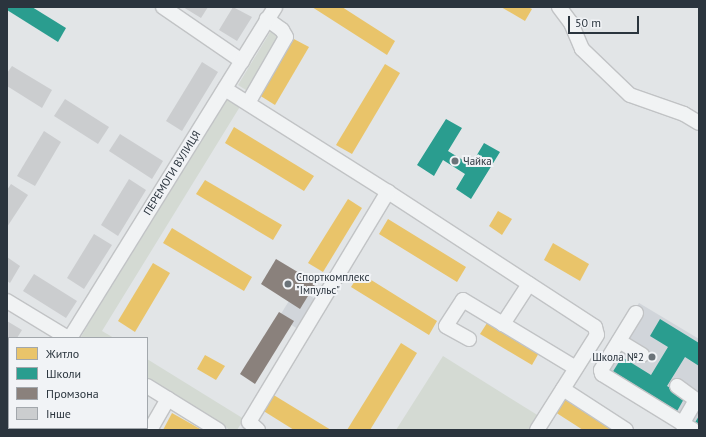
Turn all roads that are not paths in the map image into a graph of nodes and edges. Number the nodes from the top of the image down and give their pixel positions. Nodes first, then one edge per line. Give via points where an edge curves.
1 (163, 7) edge
2 (275, 7) edge
3 (559, 7) edge
4 (267, 19) junction
5 (242, 61) junction
6 (225, 88) junction
7 (248, 103) junction
8 (699, 124) edge
9 (388, 192) junction
10 (528, 284) junction
11 (7, 301) edge
12 (636, 314) dead end
13 (503, 324) junction
14 (67, 337) edge
15 (70, 337) edge
16 (468, 339) dead end
17 (619, 341) junction
18 (642, 355) dead end
19 (576, 368) junction
20 (677, 386) dead end
21 (148, 387) edge
22 (563, 389) junction
23 (168, 399) junction
24 (687, 427) edge
25 (150, 430) edge
26 (218, 430) edge
27 (258, 430) edge
28 (537, 430) edge
29 (626, 430) edge

1 - 5 street
2 - 4 street, ПЕРЕМОГИ ВУЛИЦЯ
3 - 8 street via 571,23 582,49 630,95 684,114
4 - 5 street, ПЕРЕМОГИ ВУЛИЦЯ
4 - 7 street via 282,30 286,37
5 - 6 street, ПЕРЕМОГИ ВУЛИЦЯ
6 - 7 street
6 - 15 street, ПЕРЕМОГИ ВУЛИЦЯ
7 - 9 street
9 - 10 street
9 - 27 street via 249,422
10 - 13 street
10 - 19 street via 595,327 597,335
11 - 14 street
12 - 17 street
13 - 16 street via 463,300 446,326
13 - 19 street
17 - 18 street
17 - 24 street via 602,374
19 - 22 street
20 - 24 street via 696,400
21 - 23 street
22 - 28 street
22 - 29 street
23 - 25 street
23 - 26 street

